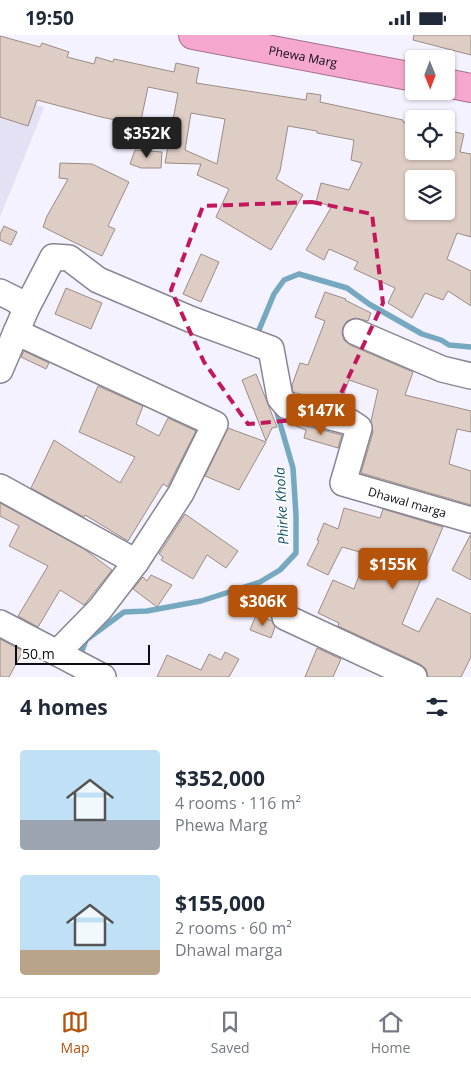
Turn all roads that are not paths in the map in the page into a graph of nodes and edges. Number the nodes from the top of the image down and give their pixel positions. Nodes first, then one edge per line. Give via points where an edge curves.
1 (193, 35) edge
2 (405, 75) edge
3 (455, 85) edge
4 (471, 88) edge
5 (0, 292) edge
6 (26, 309) junction
7 (16, 332) junction
8 (356, 332) dead end
9 (0, 370) edge
10 (471, 376) edge
11 (0, 487) edge
12 (471, 520) edge
13 (136, 562) junction
14 (284, 617) dead end
15 (0, 623) edge
16 (57, 653) junction
17 (99, 675) edge
18 (414, 677) edge

1 - 2 highway, Phewa Marg
3 - 4 highway
5 - 6 street
6 - 7 street
6 - 12 street, Dhawal marga via 53,257 69,258 98,280 271,349 280,398 287,406 350,422 359,428 343,483
7 - 9 street
7 - 13 street via 215,424 181,493
8 - 10 street via 442,369
11 - 13 street
13 - 16 street via 100,609
14 - 18 street
15 - 16 street
16 - 17 street

